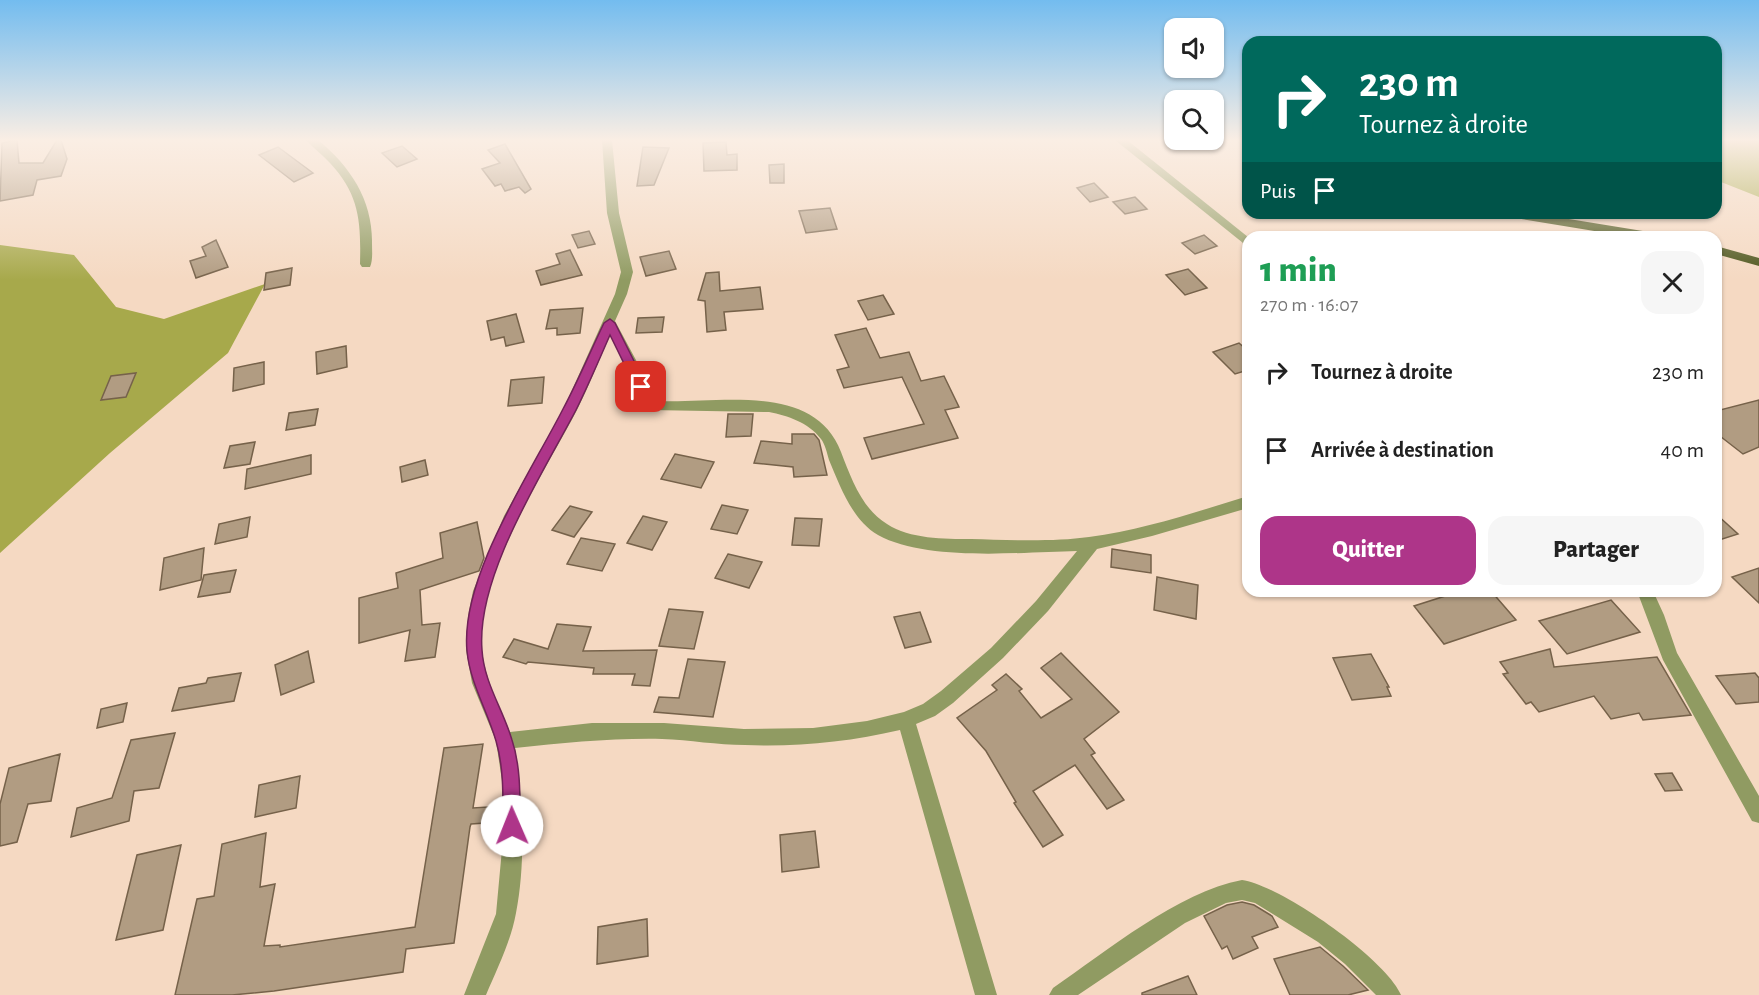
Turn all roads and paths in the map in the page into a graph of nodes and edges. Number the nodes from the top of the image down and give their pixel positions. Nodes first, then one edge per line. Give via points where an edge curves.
1 (352, 186) edge
2 (611, 186) edge
3 (1177, 186) edge
4 (1546, 219) edge
5 (1618, 231) edge
6 (1242, 238) edge
7 (1722, 252) edge
8 (1759, 262) edge
9 (366, 264) dead end
10 (610, 323) junction
11 (1242, 504) edge
12 (1092, 544) junction
13 (1648, 597) edge
14 (906, 720) junction
15 (505, 741) junction
16 (1759, 814) edge
17 (475, 995) edge
18 (986, 995) edge
19 (1060, 995) edge
20 (1390, 995) edge

1 - 9 street via 364,212
2 - 10 street via 627,272
3 - 6 street
4 - 5 highway
7 - 8 highway
10 - 12 street via 655,406 746,405 783,410 819,428 851,491 872,522 884,531 939,544
10 - 15 street via 571,408 513,516 481,591 474,650 481,684
11 - 12 street
12 - 14 street via 1042,606 997,653 929,710
13 - 16 street via 1669,655
14 - 15 street via 813,736 592,731
14 - 18 street
15 - 17 street via 511,781 512,849 506,914
19 - 20 street via 1199,903 1241,890 1257,894 1308,923 1371,972

